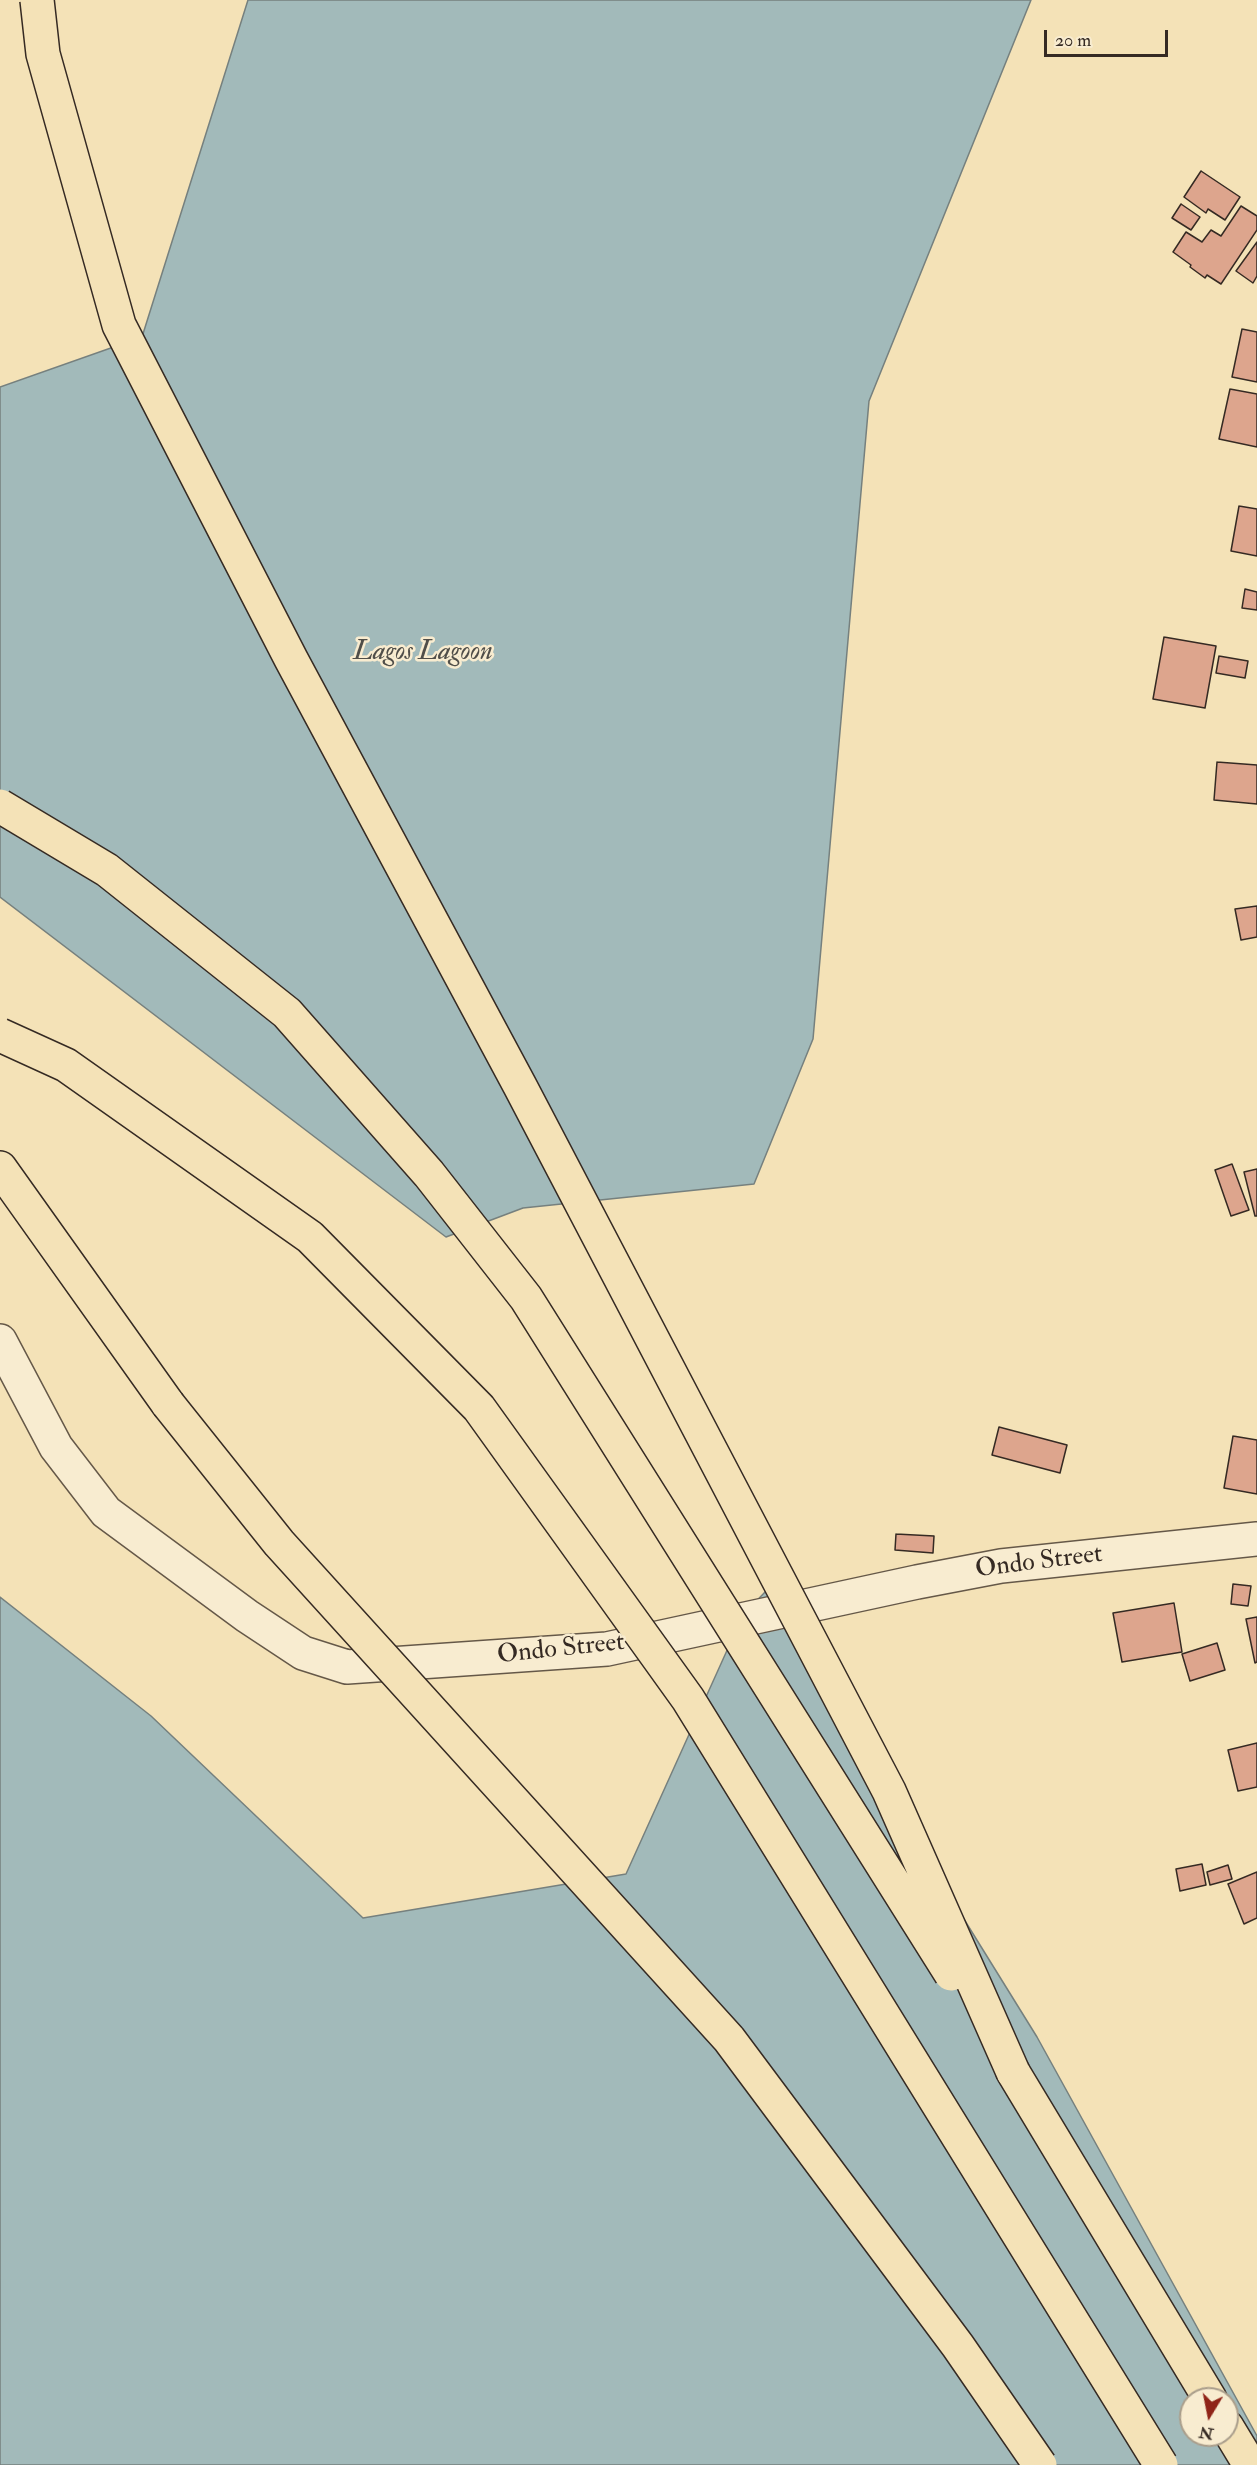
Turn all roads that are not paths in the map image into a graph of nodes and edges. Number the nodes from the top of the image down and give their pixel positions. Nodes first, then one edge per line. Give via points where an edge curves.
1 (37, 0) edge
2 (0, 806) edge
3 (0, 1035) edge
4 (0, 1168) edge
5 (0, 1341) edge
6 (1257, 1539) edge
7 (1013, 2072) junction
8 (1203, 2387) edge
9 (1239, 2447) edge
10 (1040, 2465) edge
11 (1161, 2465) edge
12 (1250, 2465) edge

1 - 7 main road, bridge via 43,54 119,325 883,1780
2 - 7 main road, bridge via 107,870 288,1012 429,1174 526,1298
3 - 11 main road, bridge via 66,1065 310,1237 479,1408 688,1700
4 - 10 main road, bridge via 168,1404 279,1543 729,2039 958,2346
5 - 6 street, Ondo Street via 56,1447 105,1512 303,1653 347,1667 607,1650 1001,1566
7 - 8 main road
9 - 12 main road

